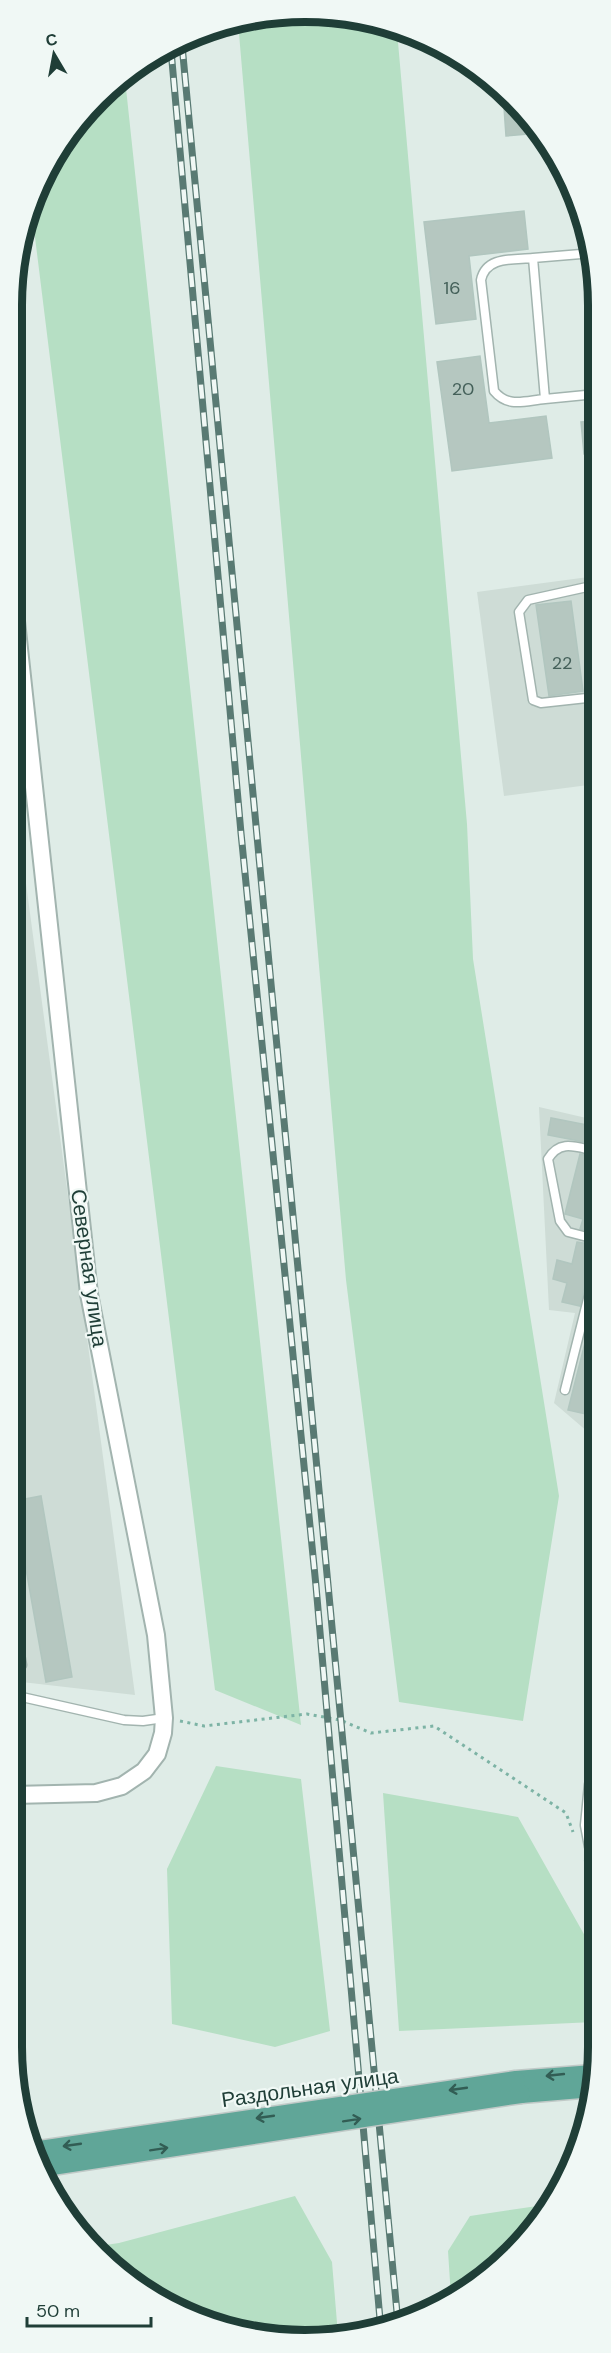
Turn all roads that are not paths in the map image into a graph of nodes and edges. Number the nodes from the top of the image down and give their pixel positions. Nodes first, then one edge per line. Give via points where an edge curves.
1 (584, 254) edge
2 (533, 258) junction
3 (588, 395) edge
4 (545, 399) junction
5 (588, 587) edge
6 (22, 676) edge
7 (588, 698) edge
8 (588, 1149) edge
9 (588, 1237) edge
10 (588, 1299) edge
11 (565, 1390) dead end
12 (22, 1697) edge
13 (164, 1718) junction
14 (22, 1794) edge
15 (587, 2075) edge
16 (518, 2087) junction
17 (585, 2088) edge
18 (42, 2150) edge
19 (49, 2166) edge

1 - 2 lane
2 - 4 lane
2 - 4 lane via 491,262 483,270 481,280 494,391 509,403
3 - 4 lane
5 - 7 lane via 528,600 519,612 533,700 541,703
6 - 13 street, Северная улица via 89,1294 156,1635
8 - 9 lane via 565,1144 553,1150 548,1159 560,1221 568,1232
10 - 11 lane
12 - 13 lane via 124,1720
13 - 14 street, Северная улица via 156,1754 144,1771 122,1786 96,1793
15 -> 16 main road, Раздольная улица
16 - 17 main road, Раздольная улица
16 -> 18 main road, Раздольная улица, bridge
19 -> 16 main road, Раздольная улица, bridge

